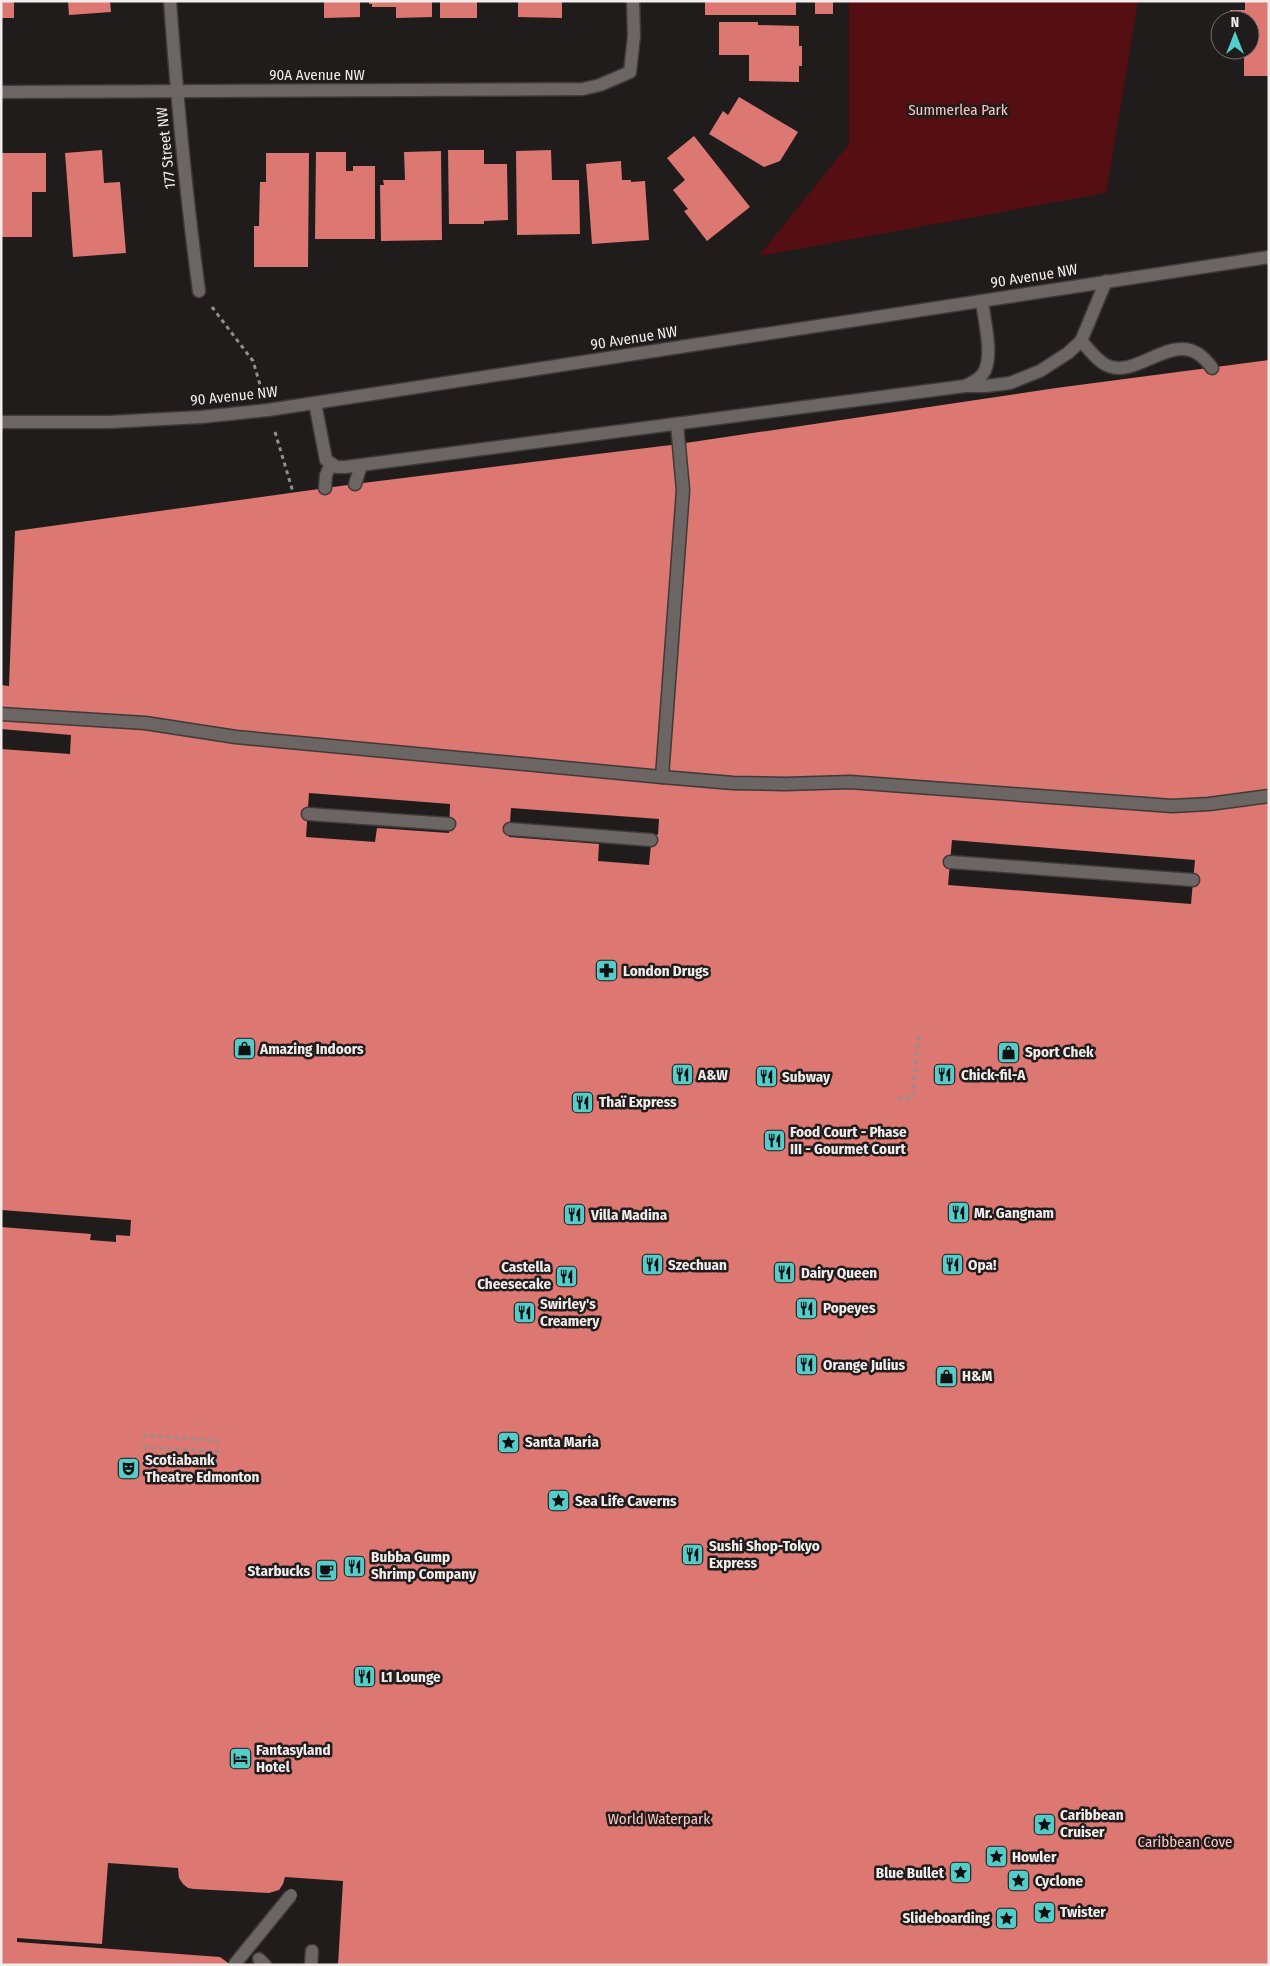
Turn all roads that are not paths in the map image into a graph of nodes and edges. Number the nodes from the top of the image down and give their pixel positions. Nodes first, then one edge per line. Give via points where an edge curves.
1 (170, 1) edge
2 (633, 1) edge
3 (1, 92) edge
4 (177, 92) junction
5 (1269, 257) edge
6 (1106, 281) junction
7 (200, 291) dead end
8 (982, 301) junction
9 (1081, 341) junction
10 (1212, 368) dead end
11 (966, 386) junction
12 (315, 403) junction
13 (1, 422) edge
14 (677, 424) junction
15 (331, 464) junction
16 (361, 466) junction
17 (355, 484) dead end
18 (325, 488) dead end
19 (4, 714) edge
20 (662, 777) junction
21 (1269, 796) edge
22 (308, 814) dead end
23 (449, 824) dead end
24 (510, 829) dead end
25 (651, 840) dead end
26 (950, 862) dead end
27 (1193, 880) dead end
28 (291, 1895) dead end
29 (312, 1951) dead end
30 (234, 1965) edge
31 (311, 1965) edge

1 - 4 street, 177 Street NW
2 - 4 street, 90A Avenue NW via 630,72 583,89
3 - 4 street, 90A Avenue NW
4 - 7 street, 177 Street NW
5 - 6 street, 90 Avenue NW
6 - 8 street, 90 Avenue NW
6 - 9 street
8 - 11 street via 987,364 982,375
8 - 12 street, 90 Avenue NW
9 - 10 street via 1108,366 1130,366 1159,354 1186,349 1204,356
9 - 11 street via 1040,371 1010,383
11 - 14 street
12 - 13 street, 90 Avenue NW via 201,417 109,422
12 - 15 street via 326,460
14 - 16 street
14 - 20 street via 683,490
15 - 16 street via 337,467
15 - 18 street
16 - 17 street
19 - 20 street via 145,723 245,738
20 - 21 street via 742,784 850,782 1172,806
22 - 23 street
24 - 25 street
26 - 27 street
28 - 30 street, bridge
29 - 31 street

